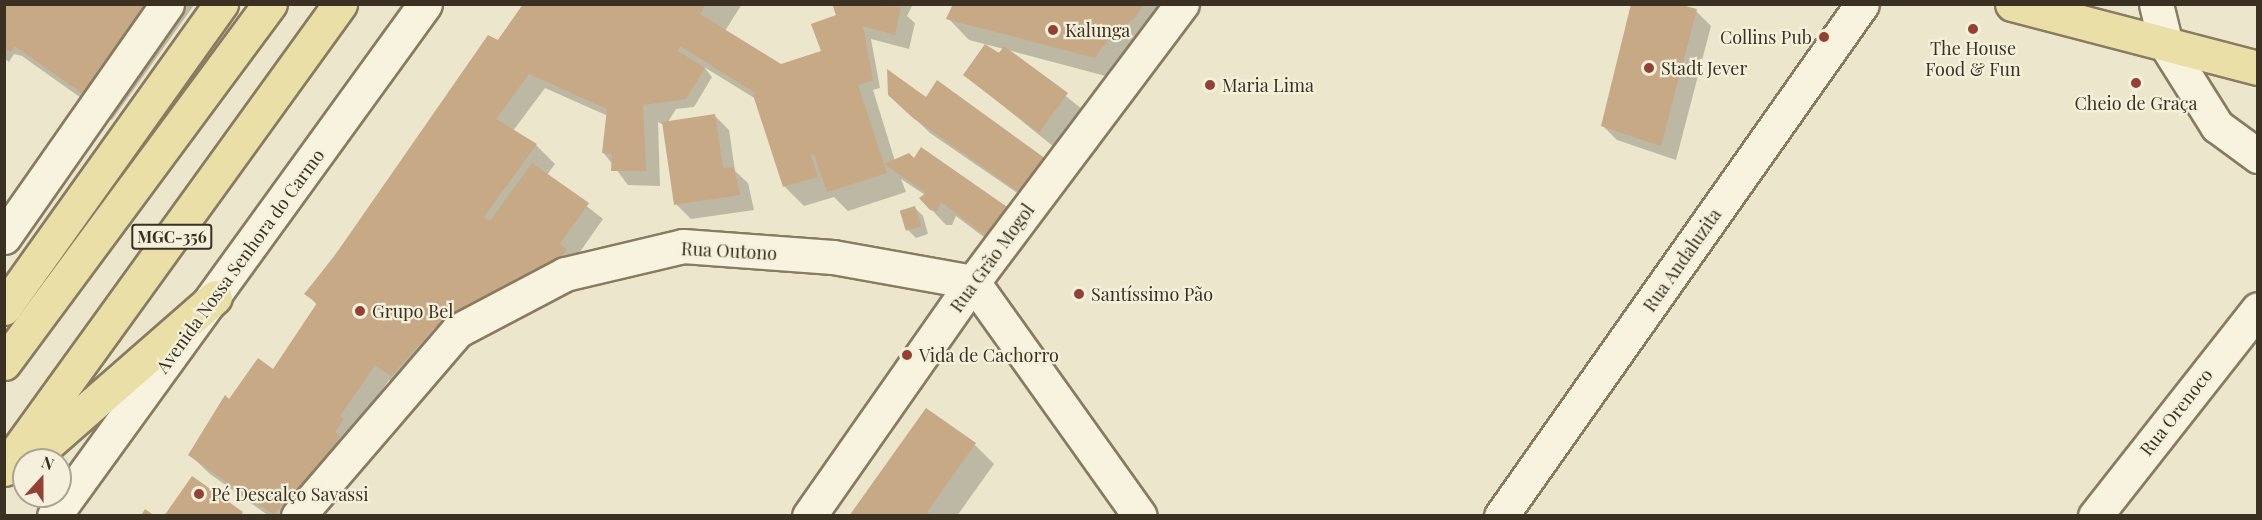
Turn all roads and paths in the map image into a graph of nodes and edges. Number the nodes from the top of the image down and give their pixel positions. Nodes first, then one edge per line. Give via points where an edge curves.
1 (167, 4) edge
2 (221, 4) edge
3 (270, 4) edge
4 (340, 4) edge
5 (425, 4) edge
6 (1182, 4) edge
7 (1862, 4) edge
8 (2012, 4) edge
9 (2156, 4) edge
10 (2166, 45) junction
11 (2258, 68) edge
12 (2258, 156) edge
13 (4, 237) edge
14 (973, 282) junction
15 (215, 297) junction
16 (4, 308) edge
17 (2258, 309) edge
18 (4, 363) edge
19 (43, 448) edge
20 (4, 469) edge
21 (54, 516) edge
22 (298, 516) edge
23 (809, 516) edge
24 (1140, 516) edge
25 (1501, 516) edge
26 (2095, 516) edge

1 - 13 street
2 - 16 main road
3 - 18 main road, MGC-356
4 - 20 main road, MGC-356
5 - 15 street, Avenida Nossa Senhora do Carmo
6 - 14 street, Rua Grão Mogol
7 - 25 street, Rua Andaluzita
8 - 10 main road
9 - 10 street
10 - 11 main road
10 - 12 street via 2217,126
14 - 22 street, Rua Outono via 833,257 683,246 565,274 457,331
14 - 23 street, Rua Grão Mogol
14 - 24 street
15 - 19 main road
15 - 21 street, Avenida Nossa Senhora do Carmo
17 - 26 street, Rua Orenoco

